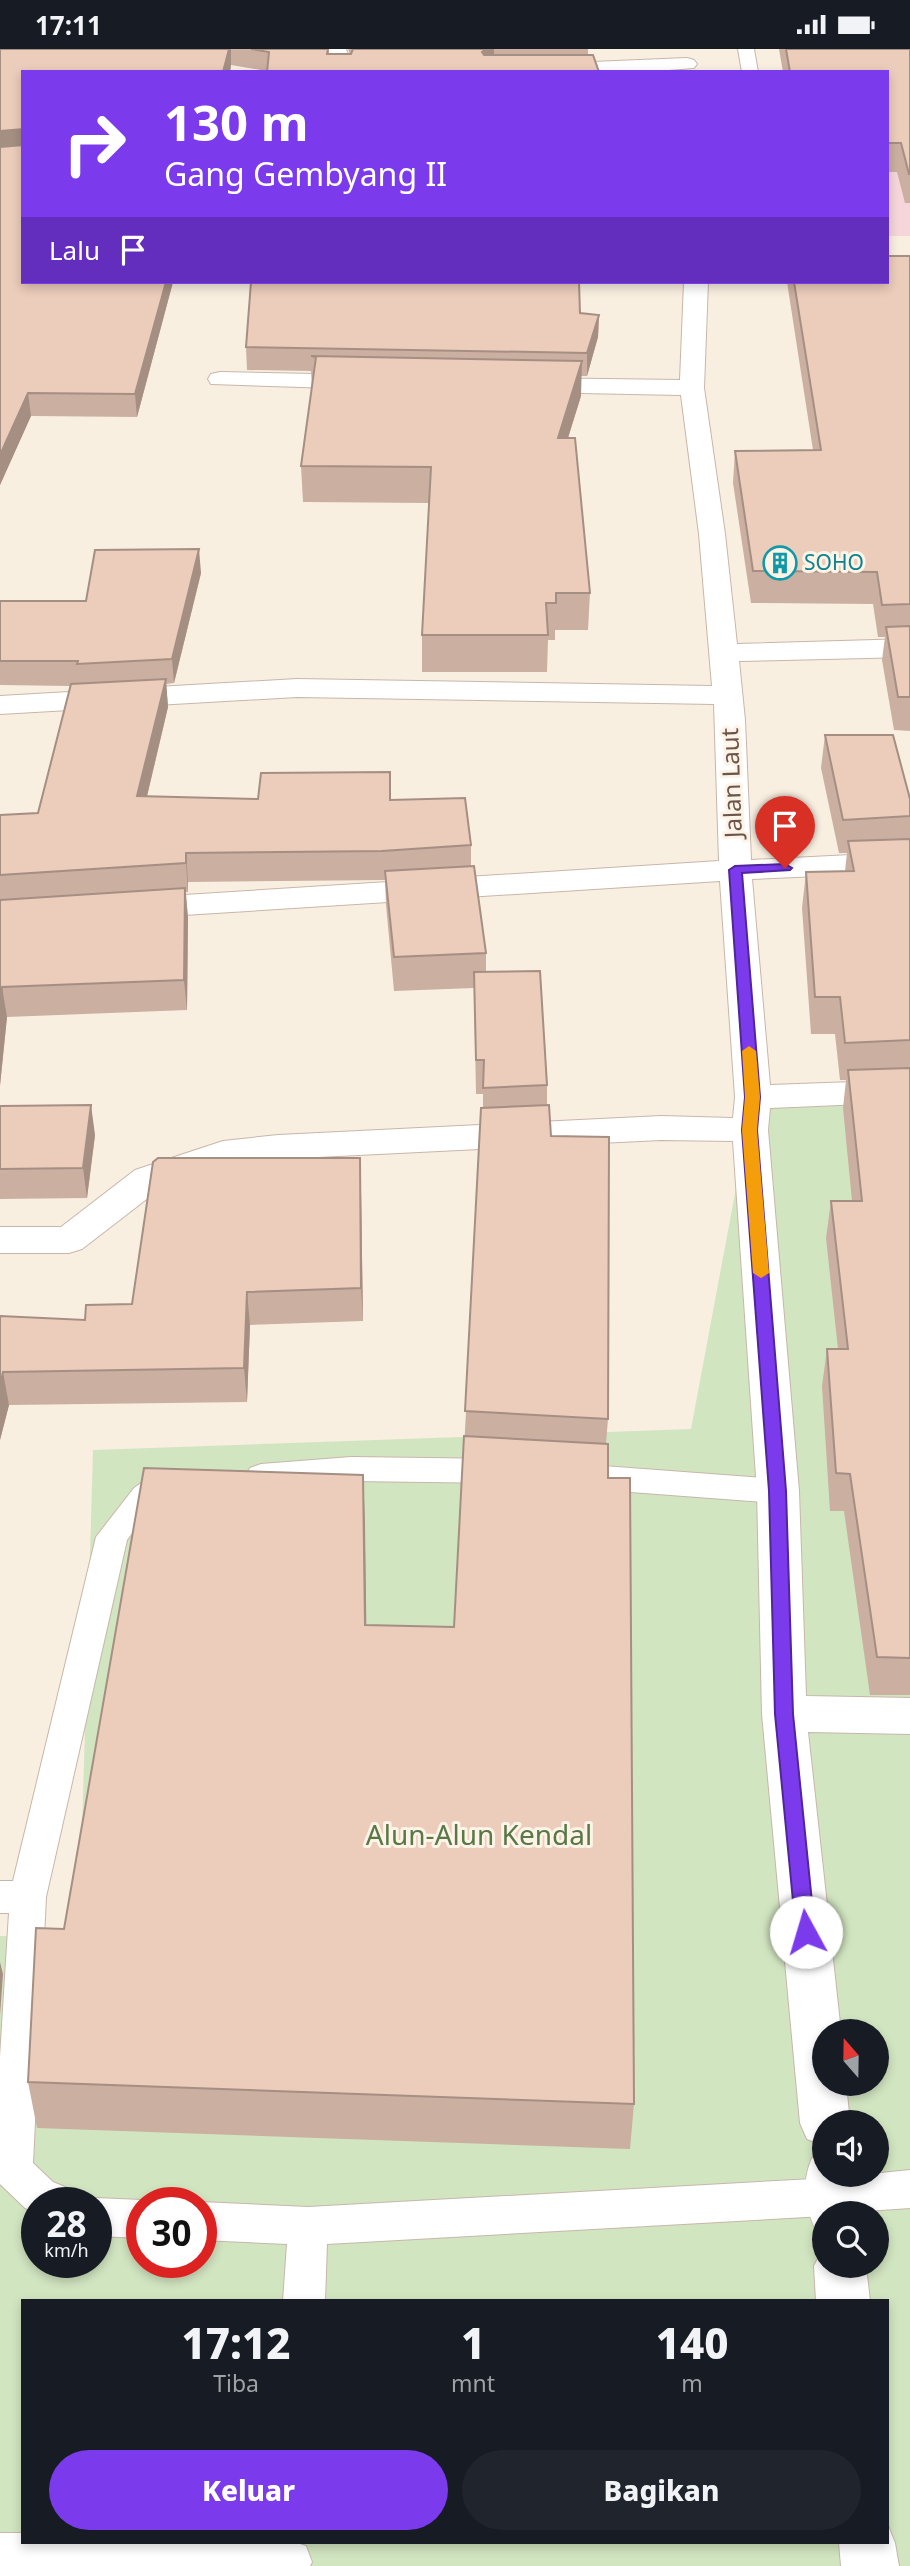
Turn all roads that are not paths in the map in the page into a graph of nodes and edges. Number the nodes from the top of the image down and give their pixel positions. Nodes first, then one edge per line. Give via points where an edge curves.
1 (336, 49) edge
2 (746, 49) edge
3 (687, 62) edge
4 (341, 70) edge
5 (533, 70) edge
6 (750, 70) edge
7 (696, 284) edge
8 (220, 379) dead end
9 (387, 382) edge
10 (511, 384) edge
11 (692, 388) junction
12 (910, 648) edge
13 (723, 653) junction
14 (727, 695) junction
15 (0, 705) edge
16 (910, 862) edge
17 (735, 870) junction
18 (111, 910) edge
19 (910, 1091) edge
20 (751, 1114) junction
21 (0, 1240) edge
22 (778, 1491) junction
23 (784, 1714) junction
24 (910, 1716) edge
25 (14, 1897) edge
26 (824, 2110) edge
27 (30, 2187) edge
28 (910, 2189) edge
29 (832, 2195) edge
30 (217, 2222) edge
31 (308, 2226) junction
32 (841, 2278) edge
33 (304, 2299) edge
34 (844, 2299) edge
35 (867, 2544) edge
36 (0, 2555) edge
37 (291, 2557) edge
38 (870, 2566) edge

1 - 4 street
2 - 6 lane
3 - 5 street
7 - 11 street, Jalan Laut
8 - 9 street
10 - 11 street
11 - 13 street, Jalan Laut
12 - 13 street
13 - 14 street, Jalan Laut
14 - 15 street via 296,688
14 - 17 street, Jalan Laut
16 - 17 street
17 - 18 street
17 - 20 street, Jalan Laut
19 - 20 street
20 - 21 street via 661,1128 223,1153 148,1179 69,1240
20 - 22 street, Jalan Laut
22 - 23 street, Jalan Laut
22 - 25 lane via 550,1474 351,1469 164,1484 136,1504 112,1537
23 - 24 street
23 - 26 street, Jalan Laut
25 - 27 lane via 13,2170
28 - 29 lane
29 - 31 lane
30 - 31 lane
31 - 33 lane
32 - 34 street
35 - 38 street
36 - 37 lane

